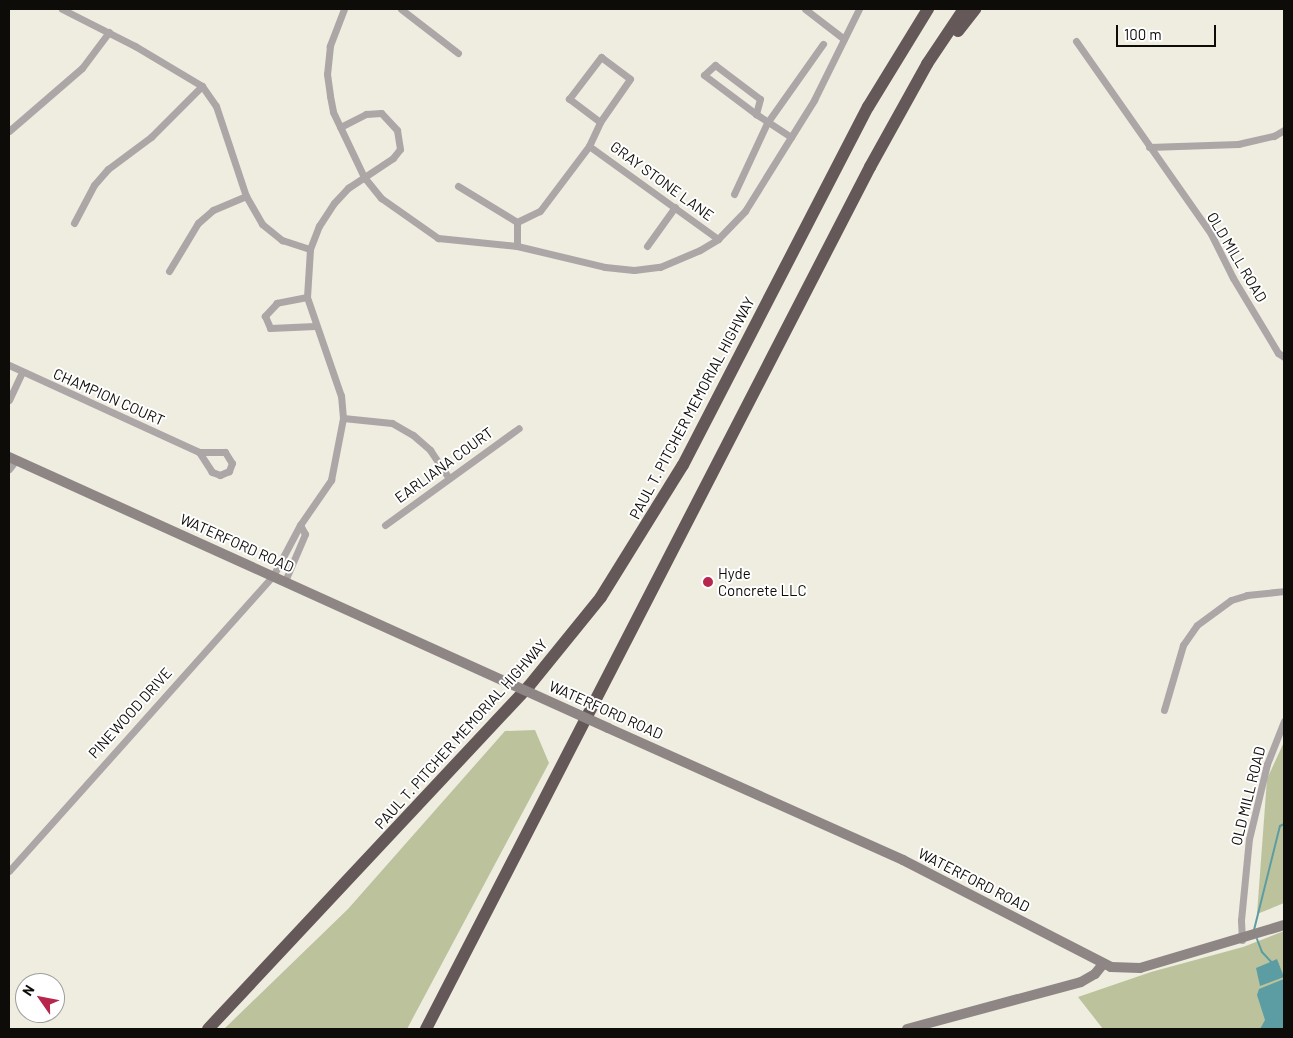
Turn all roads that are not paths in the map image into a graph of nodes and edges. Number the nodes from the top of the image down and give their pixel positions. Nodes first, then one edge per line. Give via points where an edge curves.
1 (62, 9) edge
2 (344, 9) edge
3 (401, 9) edge
4 (805, 9) edge
5 (859, 9) edge
6 (927, 9) edge
7 (964, 9) edge
8 (975, 9) edge
9 (109, 32) junction
10 (844, 39) junction
11 (1076, 42) dead end
12 (823, 44) dead end
13 (458, 52) dead end
14 (927, 64) junction
15 (202, 86) junction
16 (756, 114) junction
17 (600, 122) junction
18 (767, 123) junction
19 (340, 127) junction
20 (1284, 130) edge
21 (9, 131) edge
22 (791, 137) junction
23 (590, 146) junction
24 (1149, 146) junction
25 (364, 177) junction
26 (458, 186) dead end
27 (734, 194) dead end
28 (246, 196) junction
29 (675, 207) junction
30 (517, 222) junction
31 (74, 223) dead end
32 (718, 239) junction
33 (517, 246) junction
34 (647, 246) dead end
35 (310, 249) junction
36 (169, 271) dead end
37 (307, 297) junction
38 (315, 326) junction
39 (1284, 357) edge
40 (9, 366) edge
41 (22, 372) junction
42 (9, 399) edge
43 (343, 418) junction
44 (519, 428) dead end
45 (199, 452) junction
46 (12, 459) edge
47 (9, 469) edge
48 (449, 478) junction
49 (300, 525) junction
50 (386, 525) dead end
51 (273, 576) junction
52 (284, 581) junction
53 (1284, 591) edge
54 (1164, 710) dead end
55 (1284, 721) edge
56 (9, 870) edge
57 (1284, 925) edge
58 (1242, 940) junction
59 (1103, 964) junction
60 (208, 1029) edge
61 (426, 1029) edge
62 (907, 1029) edge

1 - 9 street
2 - 19 street via 330,44 327,74 333,112
3 - 13 street
4 - 10 street
5 - 10 street
6 - 60 highway, PAUL T. PITCHER MEMORIAL HIGHWAY via 844,151 683,465 601,596 529,686
7 - 14 highway
8 - 14 highway via 947,46
9 - 15 street
9 - 21 street via 82,68
10 - 22 street via 814,100
11 - 24 street, OLD MILL ROAD
12 - 18 street
14 - 61 highway via 866,175
15 - 28 street via 223,123
15 - 31 street via 151,137 108,169 94,185
16 - 16 street via 760,99 715,65 704,75
16 - 18 street
17 - 17 street via 630,79 601,57 569,99
17 - 23 street
18 - 22 street
18 - 27 street
19 - 25 street
19 - 25 street, PINEWOOD DRIVE via 366,114 381,113 388,116 397,130 400,150
20 - 24 street via 1274,136 1238,144
22 - 32 street via 745,212
23 - 29 street, GRAY STONE LANE
23 - 30 street via 540,211
24 - 39 street, OLD MILL ROAD via 1211,234 1278,353
25 - 33 street via 381,198 438,238
25 - 35 street, PINEWOOD DRIVE via 334,204 319,226
26 - 30 street
28 - 35 street via 265,227 282,240
28 - 36 street via 213,210 198,222
29 - 32 street, GRAY STONE LANE
29 - 34 street
30 - 33 street
32 - 33 street via 680,260 634,270 605,268
35 - 37 street, PINEWOOD DRIVE
37 - 38 street, PINEWOOD DRIVE
37 - 38 street via 277,303 265,316 270,328
38 - 43 street, PINEWOOD DRIVE via 341,396
40 - 41 street, CHAMPION COURT
41 - 42 street
41 - 45 street, CHAMPION COURT
43 - 48 street via 392,423 430,450
43 - 49 street, PINEWOOD DRIVE via 331,480
44 - 48 street, EARLIANA COURT
45 - 45 street, CHAMPION COURT via 212,472 220,475 229,471 232,463 225,452
46 - 47 street
46 - 51 main road, WATERFORD ROAD
48 - 50 street, EARLIANA COURT
49 - 51 street, PINEWOOD DRIVE
49 - 52 street via 305,534
51 - 52 main road, WATERFORD ROAD
51 - 56 street, PINEWOOD DRIVE
52 - 59 main road, WATERFORD ROAD, bridge via 903,860
53 - 54 street via 1231,600 1197,625 1183,645
55 - 58 street, OLD MILL ROAD via 1266,764 1249,839
57 - 58 main road, WATERFORD ROAD
58 - 59 main road, WATERFORD ROAD via 1140,968 1126,970
59 - 62 main road via 1095,974 1081,982

